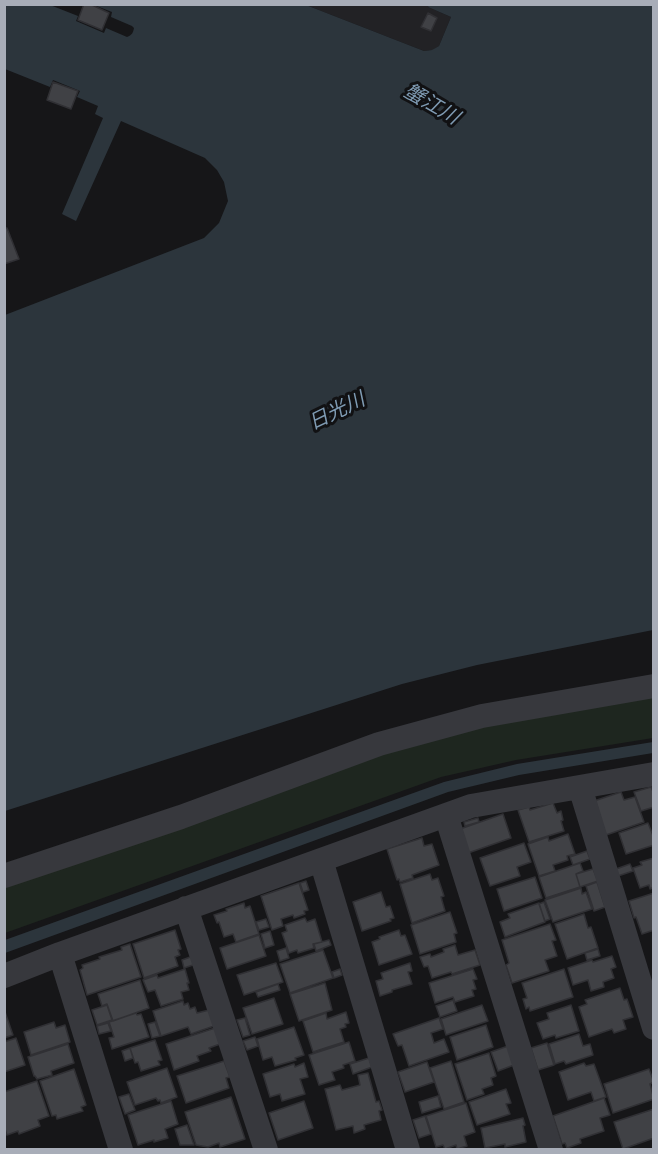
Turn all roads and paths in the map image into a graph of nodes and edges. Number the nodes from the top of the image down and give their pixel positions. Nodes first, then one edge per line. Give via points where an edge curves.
1 (654, 686) edge
2 (654, 774) edge
3 (580, 787) junction
4 (446, 814) junction
5 (321, 860) junction
6 (4, 876) edge
7 (186, 908) junction
8 (60, 954) junction
9 (4, 976) edge
10 (654, 1028) edge
11 (121, 1149) edge
12 (266, 1149) edge
13 (408, 1149) edge
14 (551, 1149) edge

1 - 6 street via 482,716 379,744 181,817
2 - 3 street
3 - 4 street
3 - 10 street
4 - 5 street
4 - 14 street
5 - 7 street
5 - 13 street
7 - 8 street
7 - 12 street
8 - 9 street
8 - 11 street

